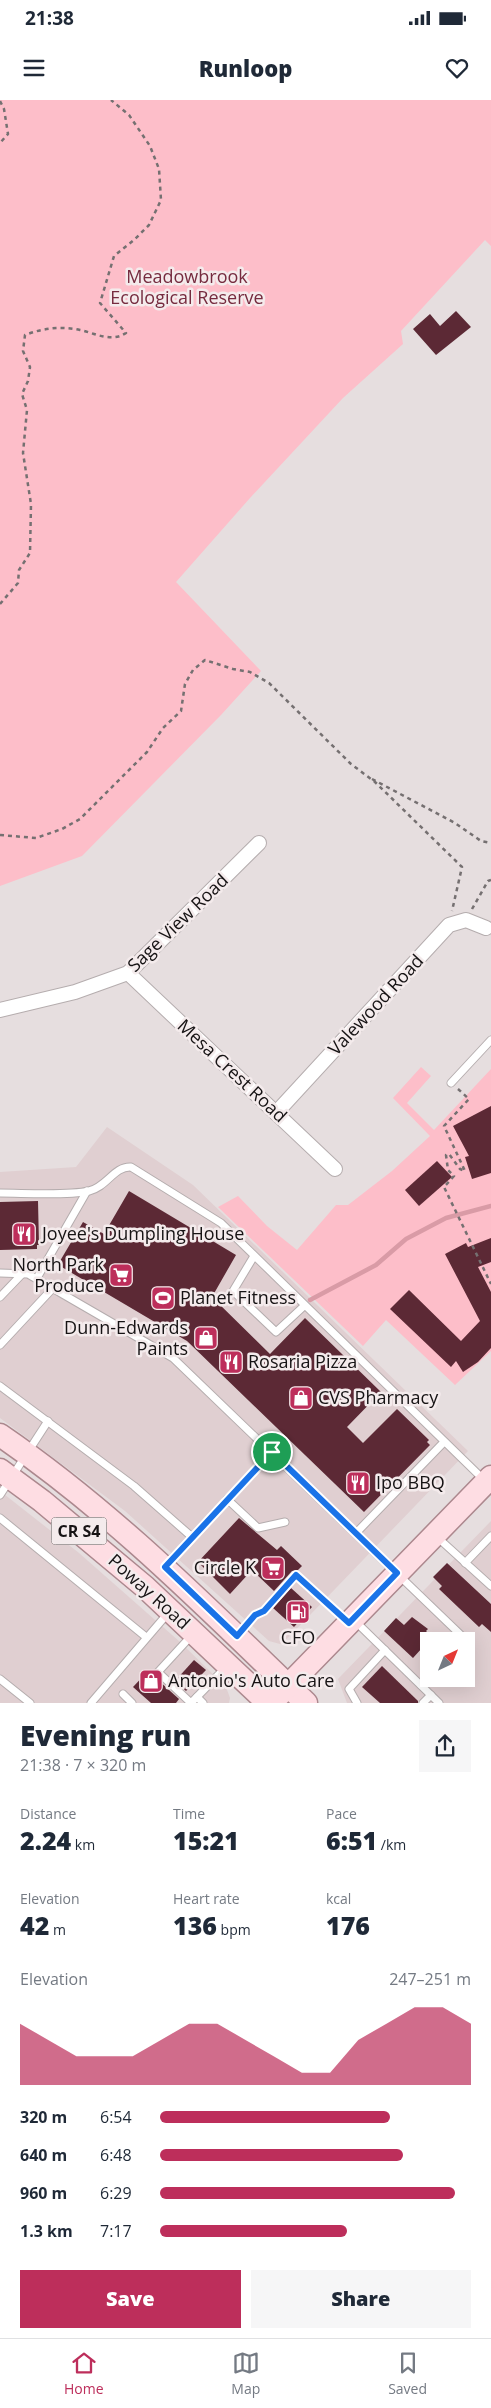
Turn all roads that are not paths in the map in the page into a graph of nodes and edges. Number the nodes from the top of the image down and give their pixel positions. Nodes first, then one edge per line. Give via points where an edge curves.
1 (259, 843) dead end
2 (489, 932) edge
3 (128, 973) junction
4 (0, 1010) edge
5 (491, 1040) edge
6 (451, 1083) road end
7 (276, 1113) junction
8 (335, 1169) dead end
9 (87, 1191) junction
10 (0, 1193) edge
11 (254, 1256) junction
12 (0, 1273) edge
13 (23, 1273) junction
14 (37, 1278) junction
15 (53, 1288) junction
16 (0, 1297) edge
17 (304, 1306) junction
18 (0, 1345) edge
19 (0, 1386) edge
20 (48, 1421) junction
21 (0, 1435) edge
22 (444, 1442) junction
23 (272, 1452) junction
24 (26, 1453) junction
25 (488, 1480) edge
26 (4, 1481) edge
27 (227, 1499) junction
28 (0, 1518) edge
29 (285, 1522) dead end
30 (356, 1533) junction
31 (434, 1535) junction
32 (491, 1536) edge
33 (192, 1537) junction
34 (465, 1563) junction
35 (165, 1567) junction
36 (397, 1573) junction
37 (491, 1586) edge
38 (170, 1610) junction
39 (351, 1621) junction
40 (458, 1632) edge
41 (194, 1633) junction
42 (237, 1636) junction
43 (146, 1638) junction
44 (384, 1650) junction
45 (228, 1665) junction
46 (0, 1679) edge
47 (420, 1684) edge
48 (288, 1686) junction
49 (424, 1688) edge
50 (123, 1694) dead end
51 (431, 1695) junction
52 (197, 1697) junction
53 (30, 1703) edge
54 (92, 1703) edge
55 (132, 1703) edge
56 (203, 1703) edge
57 (269, 1703) edge
58 (306, 1703) edge
59 (356, 1703) edge
60 (423, 1703) edge
61 (439, 1703) edge

1 - 3 street, Sage View Road
2 - 7 street, Valewood Road via 466,920 449,925
3 - 4 street, Sage View Road via 75,992
3 - 7 street, Mesa Crest Road
5 - 6 lane
7 - 8 street, Mesa Crest Road
9 - 10 lane
9 - 11 lane via 105,1184 119,1169 130,1167 221,1223
9 - 14 lane
11 - 17 lane
11 - 17 lane via 233,1291 276,1332
12 - 13 lane
13 - 14 lane
13 - 16 lane
14 - 15 lane
15 - 18 lane
15 - 23 lane via 173,1358
17 - 22 lane
19 - 20 lane
20 - 24 lane
20 - 33 lane via 134,1486
21 - 24 main road, Poway Road / CR S4
22 - 25 lane
22 - 30 lane
23 - 27 lane
23 - 30 lane
24 - 26 lane
24 - 35 main road, Poway Road / CR S4
25 - 31 main road
26 - 38 main road, Poway Road / CR S4 via 106,1554
27 - 29 lane via 258,1528
27 - 33 lane
28 - 43 lane
30 - 36 lane
31 - 34 lane
31 - 36 main road
32 - 34 lane
33 - 35 lane
34 - 37 lane
35 - 42 main road, Poway Road / CR S4
36 - 39 main road
36 - 40 lane
38 - 41 main road, Poway Road / CR S4
38 - 43 lane
39 - 42 lane via 296,1575
39 - 44 lane
39 - 48 main road
41 - 45 main road, Poway Road / CR S4
41 - 52 lane via 158,1672 191,1703
42 - 48 main road, Poway Road / CR S4
43 - 54 lane
44 - 47 lane
44 - 59 lane via 349,1689
45 - 52 lane
45 - 57 main road, Poway Road / CR S4
46 - 53 lane
48 - 57 main road
48 - 58 main road, Poway Road / CR S4
49 - 51 lane
50 - 55 lane
51 - 60 lane
51 - 61 lane
52 - 56 lane

